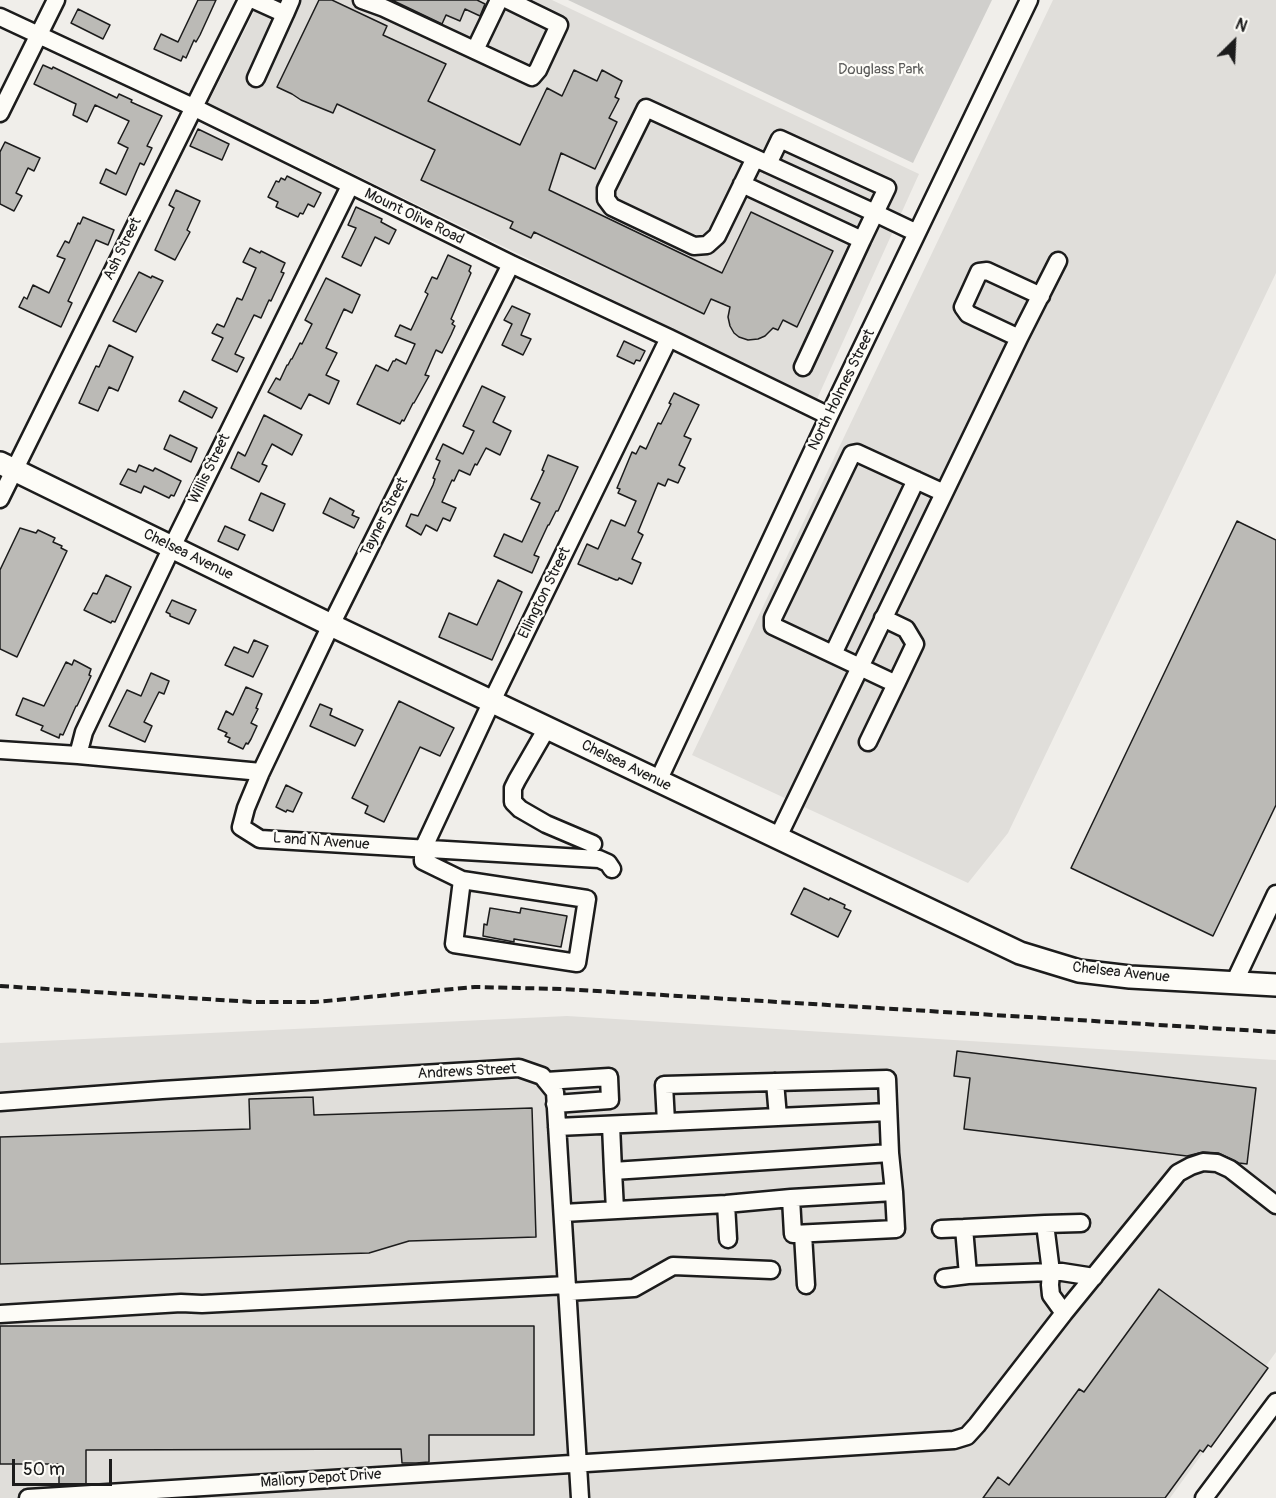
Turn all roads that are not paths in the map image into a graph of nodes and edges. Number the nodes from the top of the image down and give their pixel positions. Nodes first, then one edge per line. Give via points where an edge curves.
1 (56, 0) edge
2 (247, 0) edge
3 (254, 0) edge
4 (362, 0) edge
5 (499, 0) edge
6 (508, 0) edge
7 (1029, 0) edge
8 (288, 7) edge
9 (0, 17) edge
10 (39, 35) junction
11 (475, 50) junction
12 (256, 78) dead end
13 (194, 107) junction
14 (0, 113) edge
15 (762, 161) junction
16 (742, 184) junction
17 (350, 186) junction
18 (875, 213) junction
19 (917, 232) junction
20 (862, 240) junction
21 (1058, 261) dead end
22 (511, 264) junction
23 (1041, 296) junction
24 (669, 338) junction
25 (1019, 338) junction
26 (803, 367) dead end
27 (829, 416) junction
28 (7, 466) edge
29 (916, 480) junction
30 (944, 494) junction
31 (0, 499) edge
32 (171, 547) junction
33 (884, 618) junction
34 (331, 625) junction
35 (833, 654) junction
36 (860, 667) junction
37 (896, 684) junction
38 (492, 701) junction
39 (547, 728) junction
40 (868, 742) dead end
41 (0, 750) edge
42 (78, 755) junction
43 (261, 772) junction
44 (658, 781) junction
45 (777, 839) junction
46 (593, 844) dead end
47 (423, 849) junction
48 (612, 869) dead end
49 (462, 880) junction
50 (1276, 894) edge
51 (1234, 983) junction
52 (1276, 985) edge
53 (546, 1081) junction
54 (775, 1082) junction
55 (0, 1102) edge
56 (555, 1104) junction
57 (888, 1112) junction
58 (778, 1117) junction
59 (666, 1122) junction
60 (610, 1125) junction
61 (557, 1128) junction
62 (890, 1153) junction
63 (613, 1171) junction
64 (894, 1192) junction
65 (791, 1198) junction
66 (726, 1204) junction
67 (1276, 1205) edge
68 (615, 1210) junction
69 (563, 1213) junction
70 (1081, 1223) dead end
71 (1045, 1224) junction
72 (964, 1228) junction
73 (941, 1229) dead end
74 (802, 1234) junction
75 (728, 1239) dead end
76 (771, 1270) dead end
77 (1052, 1272) junction
78 (968, 1275) junction
79 (1094, 1277) junction
80 (944, 1278) dead end
81 (806, 1285) dead end
82 (567, 1289) junction
83 (1064, 1313) junction
84 (0, 1314) edge
85 (1276, 1402) edge
86 (578, 1463) junction
87 (28, 1498) edge
88 (580, 1498) edge
89 (1204, 1498) edge

1 - 10 street
2 - 13 street, Ash Street
3 - 8 street
4 - 11 street
5 - 11 street
6 - 11 street via 559,25 538,70 532,76
7 - 19 street, North Holmes Street
8 - 12 street
9 - 10 street, Mount Olive Road
10 - 13 street, Mount Olive Road
10 - 14 street
13 - 17 street, Mount Olive Road
13 - 28 street, Ash Street
15 - 16 street
15 - 16 street via 646,108 606,189 606,199 612,207 694,246 706,245 717,236
15 - 18 street
15 - 18 street via 780,139 887,188
16 - 20 street
17 - 22 street, Mount Olive Road
17 - 32 street, Willis Street
18 - 19 street
18 - 20 street
19 - 27 street, North Holmes Street
20 - 26 street
21 - 23 street
22 - 24 street, Mount Olive Road
22 - 34 street, Tayner Street
23 - 25 street
23 - 25 street via 987,271 979,272 963,307 968,314
24 - 27 street, Mount Olive Road
24 - 38 street, Ellington Street
25 - 30 street
27 - 44 street, North Holmes Street
28 - 31 street, Ash Street
28 - 32 main road, Chelsea Avenue
29 - 30 street
29 - 35 street
29 - 35 street via 852,454 773,618 773,626
30 - 33 street
32 - 34 main road, Chelsea Avenue
32 - 42 street, Willis Street via 84,732
33 - 36 street
33 - 37 street via 906,629 915,644
34 - 38 main road, Chelsea Avenue
34 - 43 street, Tayner Street
35 - 36 street
36 - 37 street
36 - 45 street
37 - 40 street
38 - 39 main road, Chelsea Avenue
38 - 47 street, Ellington Street
39 - 44 main road, Chelsea Avenue
39 - 46 street via 513,788 513,802 546,824
41 - 42 street
42 - 43 street
43 - 47 street, L and N Avenue via 241,828 260,839
44 - 45 main road, Chelsea Avenue
45 - 51 main road, Chelsea Avenue via 1020,954 1079,971
47 - 48 street, L and N Avenue via 599,859
47 - 49 street via 423,861
49 - 49 street via 587,899 577,963 454,944
50 - 51 street
51 - 52 main road, Chelsea Avenue
53 - 55 street, Andrews Street via 519,1068
53 - 56 street via 555,1092
53 - 56 street via 609,1077 610,1100
54 - 57 street via 887,1079
54 - 58 street
54 - 59 street via 664,1085
56 - 61 street
57 - 58 street
57 - 62 street
58 - 59 street
59 - 60 street
60 - 61 street
60 - 63 street
61 - 69 street
62 - 63 street
62 - 64 street
63 - 68 street
64 - 65 street
64 - 74 street via 896,1229
65 - 66 street
65 - 74 street via 794,1234
66 - 68 street
66 - 75 street
67 - 79 street, Mallory Depot Drive via 1217,1163 1191,1166 1178,1173 1161,1192
68 - 69 street
69 - 82 street
70 - 71 street
71 - 72 street
71 - 77 street
72 - 73 street
72 - 78 street
74 - 81 street
76 - 82 street via 673,1266 634,1288
77 - 78 street
77 - 79 street
77 - 83 street via 1051,1295
78 - 80 street
79 - 83 street, Mallory Depot Drive
82 - 84 street via 181,1302
82 - 86 street
83 - 86 street, Mallory Depot Drive via 967,1436 954,1440
85 - 89 street
86 - 87 street, Mallory Depot Drive
86 - 88 street

